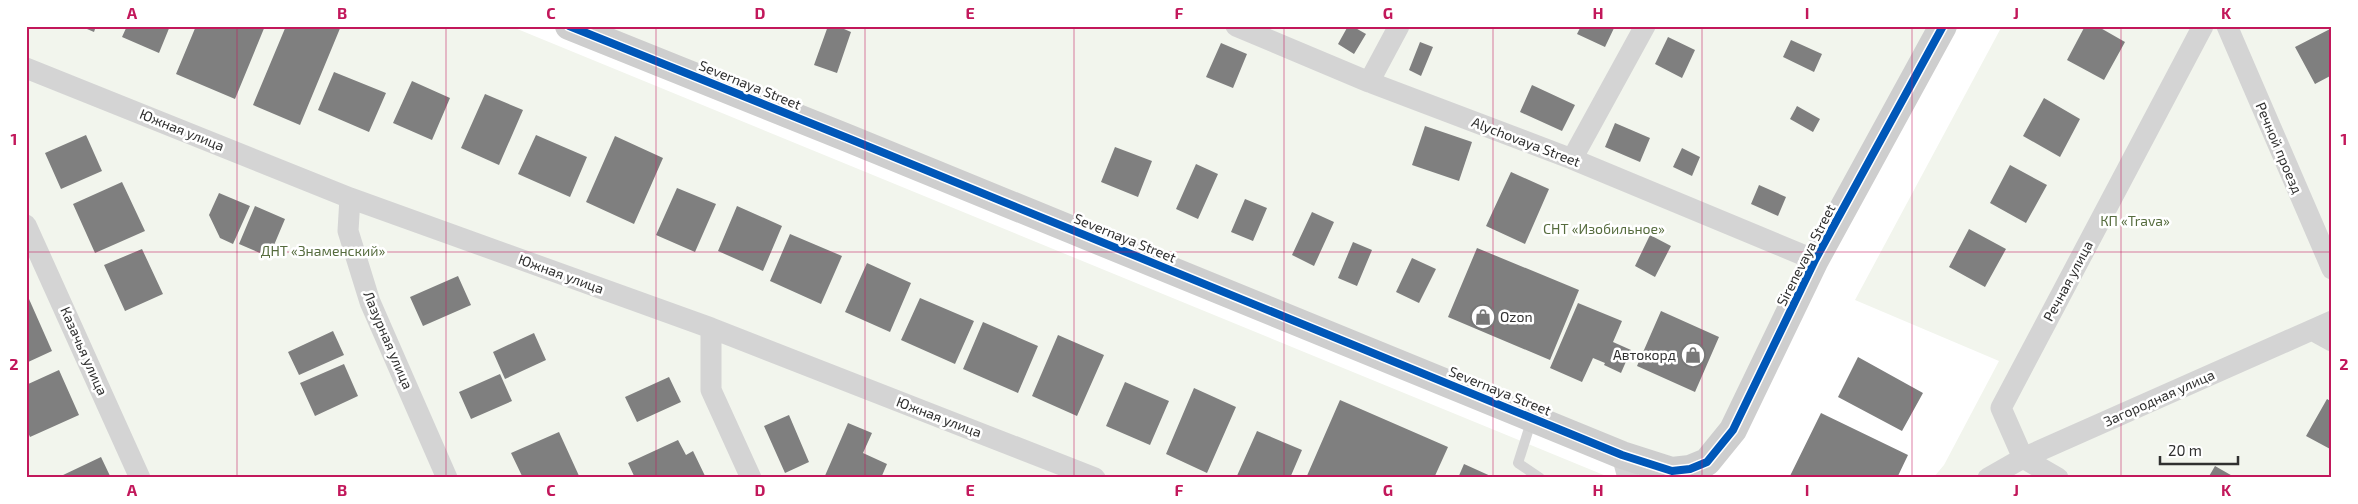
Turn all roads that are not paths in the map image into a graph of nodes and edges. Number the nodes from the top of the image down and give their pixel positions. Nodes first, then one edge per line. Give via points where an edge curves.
1 (569, 26) edge
2 (1236, 26) edge
3 (1400, 26) edge
4 (1645, 26) edge
5 (1944, 26) edge
6 (2203, 26) edge
7 (2226, 26) edge
8 (26, 68) edge
9 (1369, 82) junction
10 (1572, 159) junction
11 (350, 198) junction
12 (26, 224) edge
13 (1815, 260) junction
14 (2332, 269) edge
15 (2332, 321) edge
16 (711, 328) junction
17 (2312, 330) junction
18 (2332, 341) edge
19 (1532, 418) junction
20 (2023, 458) junction
21 (1625, 466) edge
22 (1680, 474) edge
23 (1083, 475) edge
24 (140, 478) edge
25 (447, 478) edge
26 (751, 478) edge
27 (1540, 478) edge
28 (1988, 478) edge
29 (2058, 478) edge

1 - 19 street, Severnaya Street
2 - 9 street, Alychovaya Street
3 - 9 street
4 - 10 street
5 - 13 street, Sirenevaya Street
6 - 20 street, Речная улица via 2001,408
7 - 14 street, Речной проезд
8 - 11 street, Южная улица
9 - 10 street, Alychovaya Street
10 - 13 street, Alychovaya Street
11 - 16 street, Южная улица
11 - 25 street, Лазурная улица via 348,231 370,302
12 - 24 street, Казачья улица
13 - 22 street, Sirenevaya Street via 1733,430 1706,462
15 - 17 street, Загородная улица
16 - 23 street, Южная улица
16 - 26 street via 711,390
17 - 18 street
17 - 20 street, Загородная улица
19 - 21 street, Severnaya Street
19 - 27 lane via 1518,463
20 - 28 street, Загородная улица
20 - 29 street
21 - 22 street, Severnaya Street

